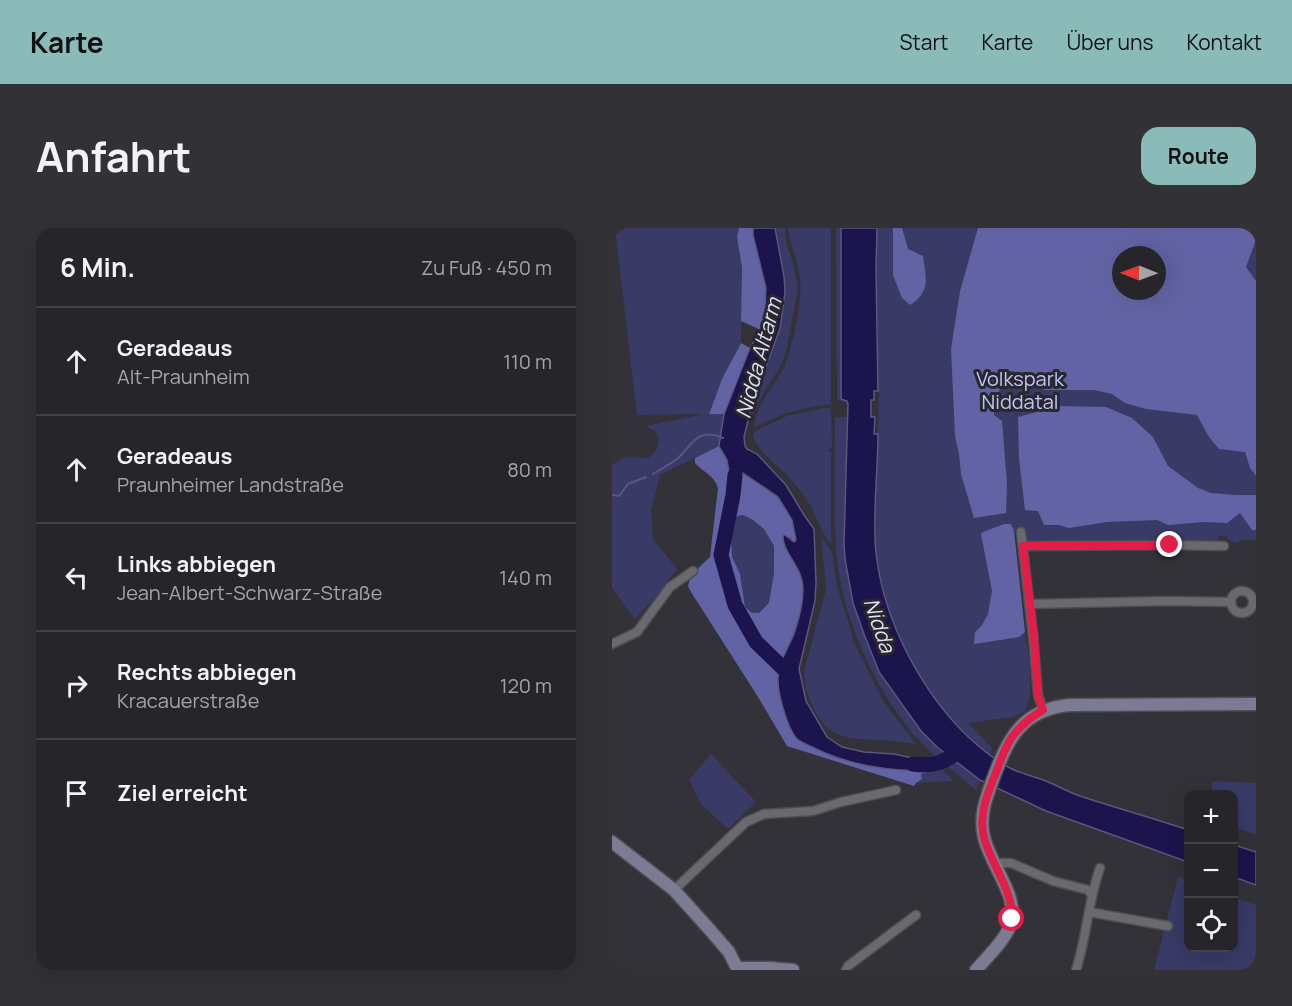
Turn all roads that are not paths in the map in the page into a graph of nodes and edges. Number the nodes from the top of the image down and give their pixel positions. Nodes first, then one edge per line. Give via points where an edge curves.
1 (1021, 532) dead end
2 (1023, 546) junction
3 (1224, 546) dead end
4 (693, 571) dead end
5 (1231, 602) dead end
6 (1030, 604) junction
7 (612, 644) edge
8 (1256, 704) edge
9 (1043, 710) junction
10 (896, 790) dead end
11 (612, 842) edge
12 (994, 863) junction
13 (1100, 868) dead end
14 (674, 890) junction
15 (1091, 894) junction
16 (1089, 912) junction
17 (916, 915) dead end
18 (1168, 926) dead end
19 (737, 969) edge
20 (793, 970) edge
21 (846, 970) edge
22 (976, 970) edge
23 (1076, 970) edge

1 - 2 street
2 - 3 street
2 - 6 street
4 - 7 street via 670,587 637,632
5 - 6 street
6 - 9 street via 1038,695
8 - 9 main road via 1069,705
9 - 12 main road via 1012,737 988,793 982,822 984,840
10 - 14 street via 813,810 764,814 746,822
11 - 14 main road
12 - 15 street via 1011,863
12 - 22 main road via 1009,896 1012,919 1000,943
13 - 15 street
14 - 19 main road via 729,952
15 - 16 street
16 - 18 street
16 - 23 street
17 - 21 street
19 - 20 main road

